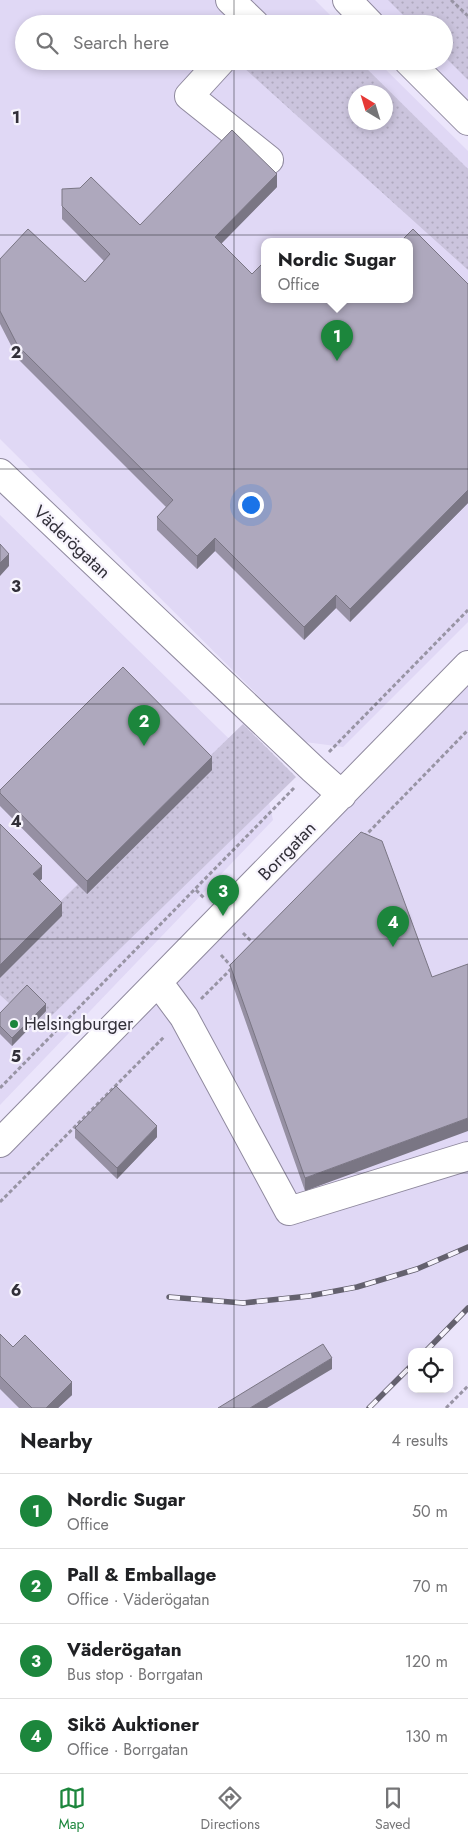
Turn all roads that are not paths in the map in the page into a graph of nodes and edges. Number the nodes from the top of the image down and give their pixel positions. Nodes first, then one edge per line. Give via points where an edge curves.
1 (230, 0) edge
2 (347, 0) edge
3 (246, 15) edge
4 (361, 15) edge
5 (213, 70) edge
6 (417, 70) edge
7 (468, 122) edge
8 (269, 160) dead end
9 (0, 473) edge
10 (464, 679) edge
11 (342, 794) junction
12 (158, 982) junction
13 (0, 1143) edge
14 (468, 1156) edge

1 - 3 street
2 - 4 street
5 - 8 street via 188,96
6 - 7 street
9 - 11 street, Väderögatan
10 - 11 street, Borrgatan
11 - 12 street, Borrgatan
12 - 13 street, Borrgatan
12 - 14 street via 184,1016 289,1211

